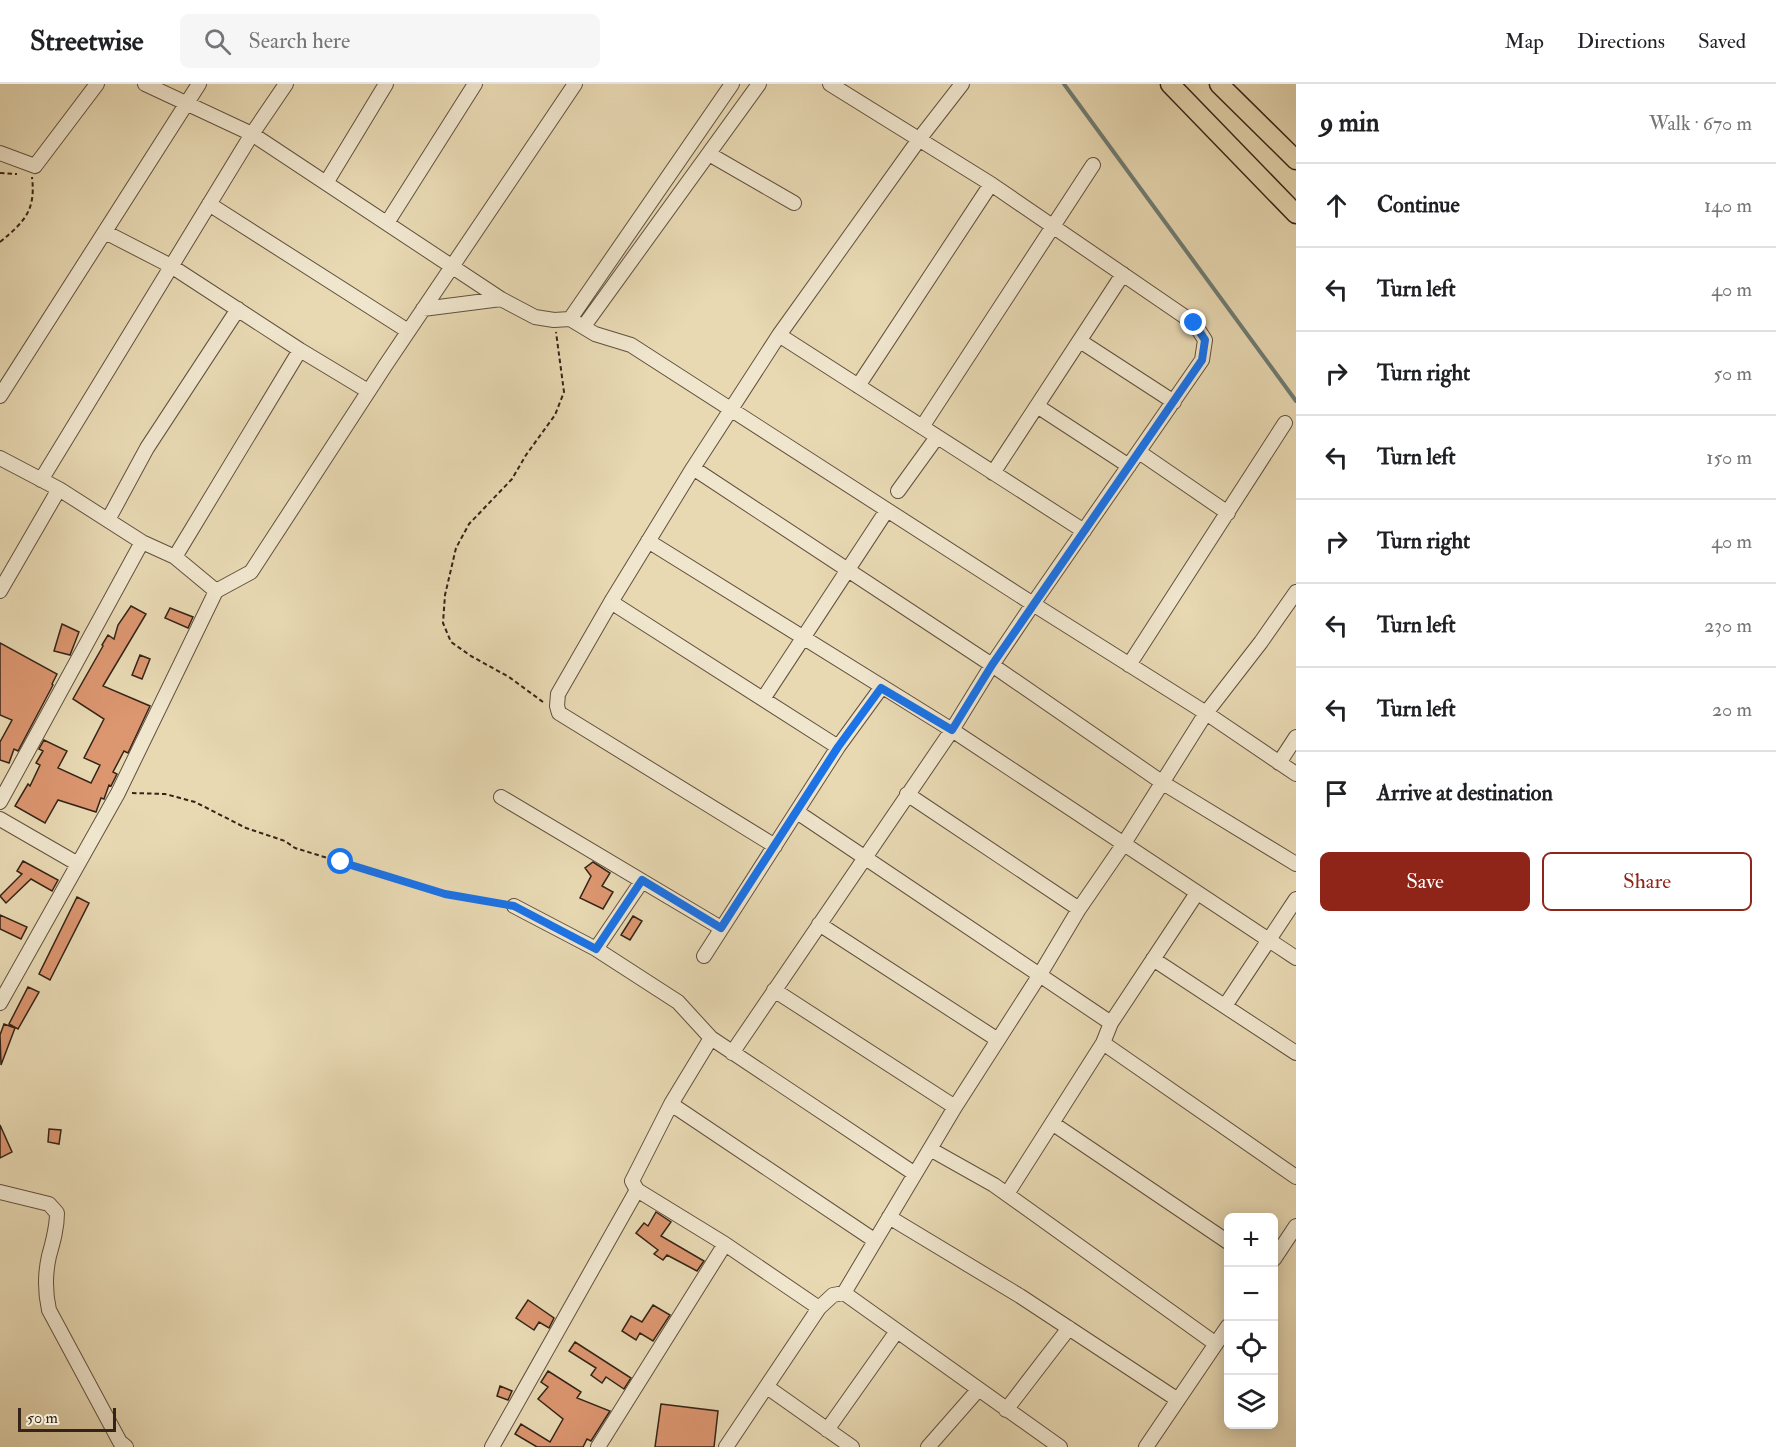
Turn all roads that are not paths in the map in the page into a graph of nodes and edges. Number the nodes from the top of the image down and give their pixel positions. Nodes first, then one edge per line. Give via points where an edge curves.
1 (97, 84) edge
2 (145, 84) edge
3 (199, 84) edge
4 (286, 84) edge
5 (386, 84) edge
6 (475, 84) edge
7 (575, 84) edge
8 (732, 84) edge
9 (759, 84) edge
10 (830, 84) edge
11 (962, 84) edge
12 (1170, 84) edge
13 (1219, 84) edge
14 (187, 103) junction
15 (252, 134) junction
16 (920, 138) junction
17 (0, 153) edge
18 (709, 154) junction
19 (1296, 160) edge
20 (1094, 165) dead end
21 (326, 183) junction
22 (991, 184) junction
23 (794, 203) dead end
24 (209, 204) junction
25 (1296, 214) edge
26 (387, 223) junction
27 (1053, 226) junction
28 (105, 232) junction
29 (171, 266) junction
30 (453, 266) junction
31 (1123, 274) junction
32 (501, 299) junction
33 (238, 309) junction
34 (423, 309) junction
35 (570, 319) junction
36 (584, 326) junction
37 (408, 331) junction
38 (779, 335) junction
39 (1080, 341) junction
40 (300, 350) junction
41 (858, 386) junction
42 (368, 391) junction
43 (0, 396) edge
44 (1174, 402) junction
45 (1037, 406) junction
46 (731, 409) junction
47 (1285, 423) dead end
48 (922, 427) junction
49 (937, 436) junction
50 (1139, 452) junction
51 (0, 458) edge
52 (1129, 466) junction
53 (693, 468) junction
54 (993, 473) junction
55 (41, 480) junction
56 (59, 489) junction
57 (898, 491) dead end
58 (887, 510) junction
59 (1228, 513) junction
60 (108, 520) junction
61 (1084, 531) junction
62 (648, 541) junction
63 (142, 542) junction
64 (176, 557) junction
65 (848, 570) junction
66 (5, 572) edge
67 (0, 591) edge
68 (216, 591) junction
69 (1296, 592) edge
70 (611, 602) junction
71 (1033, 604) junction
72 (802, 638) junction
73 (992, 665) junction
74 (1129, 665) junction
75 (881, 688) junction
76 (763, 699) junction
77 (1206, 713) junction
78 (952, 730) junction
79 (1296, 737) edge
80 (838, 747) junction
81 (1279, 763) junction
82 (1296, 774) edge
83 (1163, 783) junction
84 (907, 794) junction
85 (501, 797) dead end
86 (0, 802) edge
87 (797, 812) junction
88 (0, 819) edge
89 (1123, 845) junction
90 (775, 846) junction
91 (865, 856) junction
92 (78, 864) junction
93 (1296, 864) edge
94 (642, 880) junction
95 (1197, 893) junction
96 (1296, 899) edge
97 (514, 906) road end
98 (1079, 909) junction
99 (819, 924) junction
100 (721, 928) junction
101 (1270, 939) junction
102 (596, 949) junction
103 (704, 956) dead end
104 (1296, 958) edge
105 (1153, 959) junction
106 (1039, 976) junction
107 (774, 990) junction
108 (0, 1003) edge
109 (1225, 1006) junction
110 (1111, 1023) junction
111 (711, 1038) junction
112 (998, 1040) junction
113 (1102, 1043) junction
114 (732, 1053) junction
115 (1296, 1053) edge
116 (670, 1104) junction
117 (955, 1107) junction
118 (1052, 1123) junction
119 (930, 1149) junction
120 (915, 1174) junction
121 (1296, 1177) edge
122 (637, 1190) junction
123 (0, 1192) edge
124 (1007, 1194) junction
125 (889, 1217) junction
126 (1296, 1226) edge
127 (1224, 1239) edge
128 (874, 1240) junction
129 (726, 1244) junction
130 (1278, 1253) edge
131 (844, 1293) junction
132 (819, 1308) junction
133 (1069, 1328) junction
134 (897, 1331) junction
135 (1224, 1332) edge
136 (1216, 1344) junction
137 (766, 1387) junction
138 (978, 1390) junction
139 (1179, 1400) junction
140 (1006, 1410) junction
141 (827, 1430) junction
142 (126, 1447) edge
143 (492, 1447) edge
144 (598, 1447) edge
145 (726, 1447) edge
146 (852, 1447) edge
147 (928, 1447) edge
148 (1060, 1447) edge
149 (1146, 1447) edge

1 - 17 street via 35,166
2 - 14 street
3 - 14 street
4 - 15 street
5 - 21 street
6 - 26 street
7 - 30 street
8 - 35 street
9 - 18 street
10 - 16 street
11 - 16 street
12 - 25 main road
13 - 19 main road
14 - 15 street
14 - 28 street
15 - 21 street
15 - 24 street
16 - 22 street
16 - 38 street
18 - 23 street
18 - 36 street
20 - 27 street
21 - 26 street
22 - 27 street
22 - 41 street
24 - 29 street
24 - 37 street
26 - 30 street
27 - 31 street
27 - 48 street
28 - 29 street
28 - 43 street
29 - 33 street
29 - 55 street
30 - 32 street
30 - 34 street
31 - 39 street
31 - 44 street via 1194,323 1205,340 1202,360
32 - 34 street
32 - 35 street via 535,317
33 - 40 street
33 - 60 street via 147,448
34 - 37 street
35 - 36 street
36 - 46 street via 595,334 631,345
37 - 42 street
38 - 41 street
38 - 46 street
39 - 44 street
39 - 45 street
40 - 42 street
40 - 64 street
41 - 48 street
42 - 68 street via 251,572
44 - 50 street
45 - 52 street
45 - 54 street
46 - 53 street
46 - 58 street
47 - 59 street
48 - 49 street
49 - 54 street
49 - 57 street
50 - 52 street
50 - 59 street
51 - 55 street
52 - 61 street
53 - 62 street
53 - 65 street
54 - 61 street
55 - 56 street
56 - 60 street
56 - 66 street
58 - 65 street
58 - 71 street
59 - 74 street
60 - 63 street
61 - 71 street
62 - 70 street
62 - 72 street
63 - 64 street
63 - 86 street
64 - 68 street
65 - 72 street
65 - 73 street
66 - 67 street
68 - 92 street via 118,793
69 - 77 street
70 - 76 street
70 - 90 street via 558,694 559,713
71 - 73 street
71 - 74 street
72 - 75 street
72 - 76 street
73 - 78 street
73 - 83 street
74 - 77 street
75 - 78 street
75 - 80 street
76 - 80 street
77 - 81 street
77 - 83 street
78 - 84 street
78 - 89 street
79 - 81 street
80 - 87 street
81 - 82 street
83 - 89 street
83 - 93 street
84 - 91 street
84 - 98 street
85 - 94 street
87 - 90 street
87 - 91 street
88 - 92 street
89 - 95 street
89 - 98 street
90 - 100 street
91 - 99 street
91 - 106 street
92 - 108 street
94 - 100 street
94 - 102 street
95 - 101 street
95 - 105 street
96 - 101 street
97 - 102 street
98 - 106 street
99 - 107 street
99 - 112 street
100 - 103 street
101 - 104 street
101 - 109 street
102 - 111 street via 678,1002
105 - 109 street
105 - 110 street
106 - 110 street
106 - 112 street
107 - 114 street
107 - 117 street
109 - 115 street
110 - 113 street
111 - 114 street
111 - 116 street
112 - 117 street
113 - 118 street
113 - 121 street
114 - 120 street
116 - 122 street via 632,1181
116 - 128 street
117 - 119 street
118 - 124 street
118 - 127 street
119 - 120 street
119 - 124 street
120 - 125 street
122 - 129 street
122 - 143 street
123 - 142 street via 49,1204 57,1213 45,1292 49,1310
124 - 136 street
125 - 128 street
125 - 133 street
126 - 130 street
128 - 131 street
129 - 132 street
129 - 144 street
131 - 132 street via 833,1294
131 - 134 street
132 - 137 street
133 - 139 street
133 - 140 street
134 - 138 street
134 - 141 street
135 - 136 street
136 - 139 street
137 - 141 street
137 - 145 street
138 - 140 street
138 - 147 street
139 - 149 street
140 - 148 street
141 - 146 street

